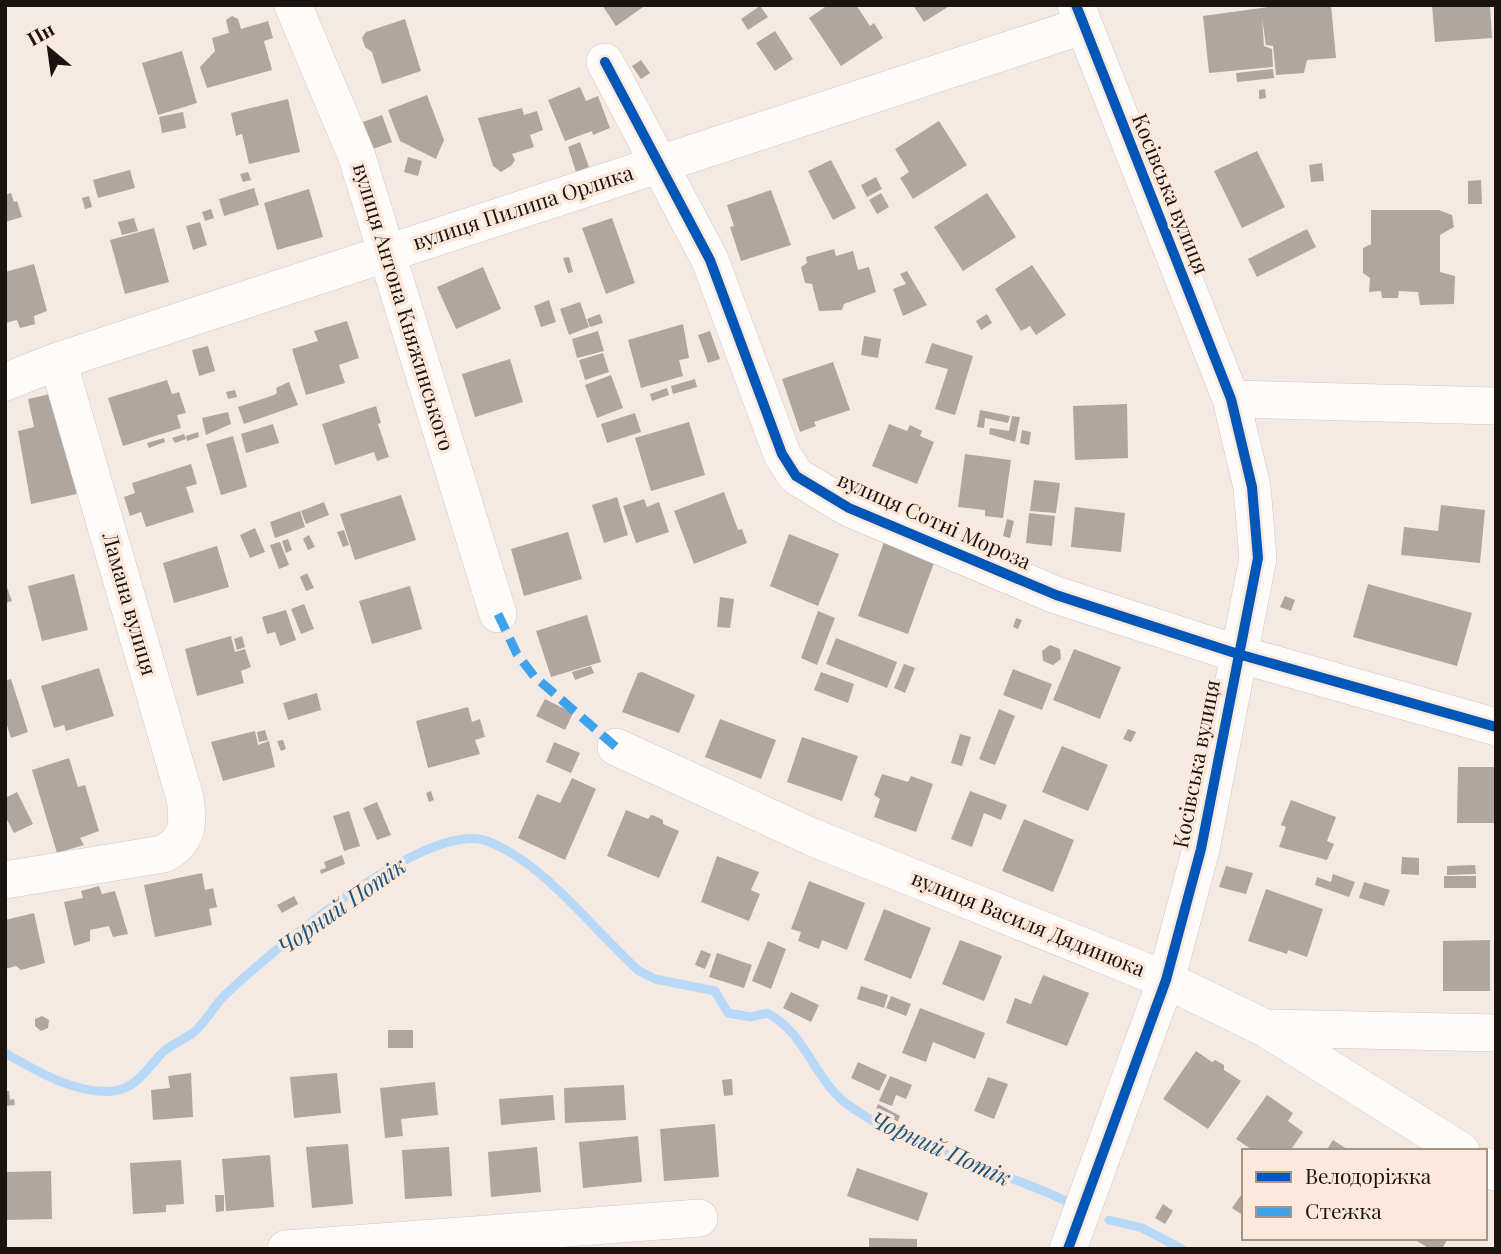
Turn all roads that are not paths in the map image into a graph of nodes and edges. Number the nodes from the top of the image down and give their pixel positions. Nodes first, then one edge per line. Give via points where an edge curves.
1 (293, 5) edge
2 (1079, 16) edge
3 (606, 62) dead end
4 (660, 164) junction
5 (386, 252) junction
6 (58, 361) junction
7 (5, 382) edge
8 (1231, 400) junction
9 (1496, 406) edge
10 (498, 614) dead end
11 (1238, 654) junction
12 (1496, 727) edge
13 (616, 747) dead end
14 (5, 880) edge
15 (1166, 980) junction
16 (1265, 1028) junction
17 (1496, 1032) edge
18 (1458, 1149) edge
19 (699, 1218) dead end
20 (286, 1249) edge
21 (1068, 1249) edge

1 - 5 street, вулиця Антона Княжинського via 352,143
2 - 4 street, вулиця Пилипа Орлика
2 - 8 street, Косівська вулиця
3 - 4 street, вулиця Сотні Мороза
4 - 5 street, вулиця Пилипа Орлика
4 - 11 street, вулиця Сотні Мороза via 710,260 782,454 796,476 849,508 1056,594
5 - 6 street, вулиця Пилипа Орлика
5 - 10 street, вулиця Антона Княжинського
6 - 7 street, вулиця Пилипа Орлика
6 - 14 street, Ламана вулиця via 185,798 187,832 177,846 163,854
8 - 9 street
8 - 11 street, Косівська вулиця via 1252,487 1258,558
11 - 12 street, вулиця Сотні Мороза
11 - 15 street, Косівська вулиця via 1201,849
13 - 15 street, вулиця Василя Дядинюка via 812,837
15 - 16 street, вулиця Василя Дядинюка
15 - 21 street, Косівська вулиця
16 - 17 street
16 - 18 street, вулиця Василя Дядинюка
19 - 20 street

